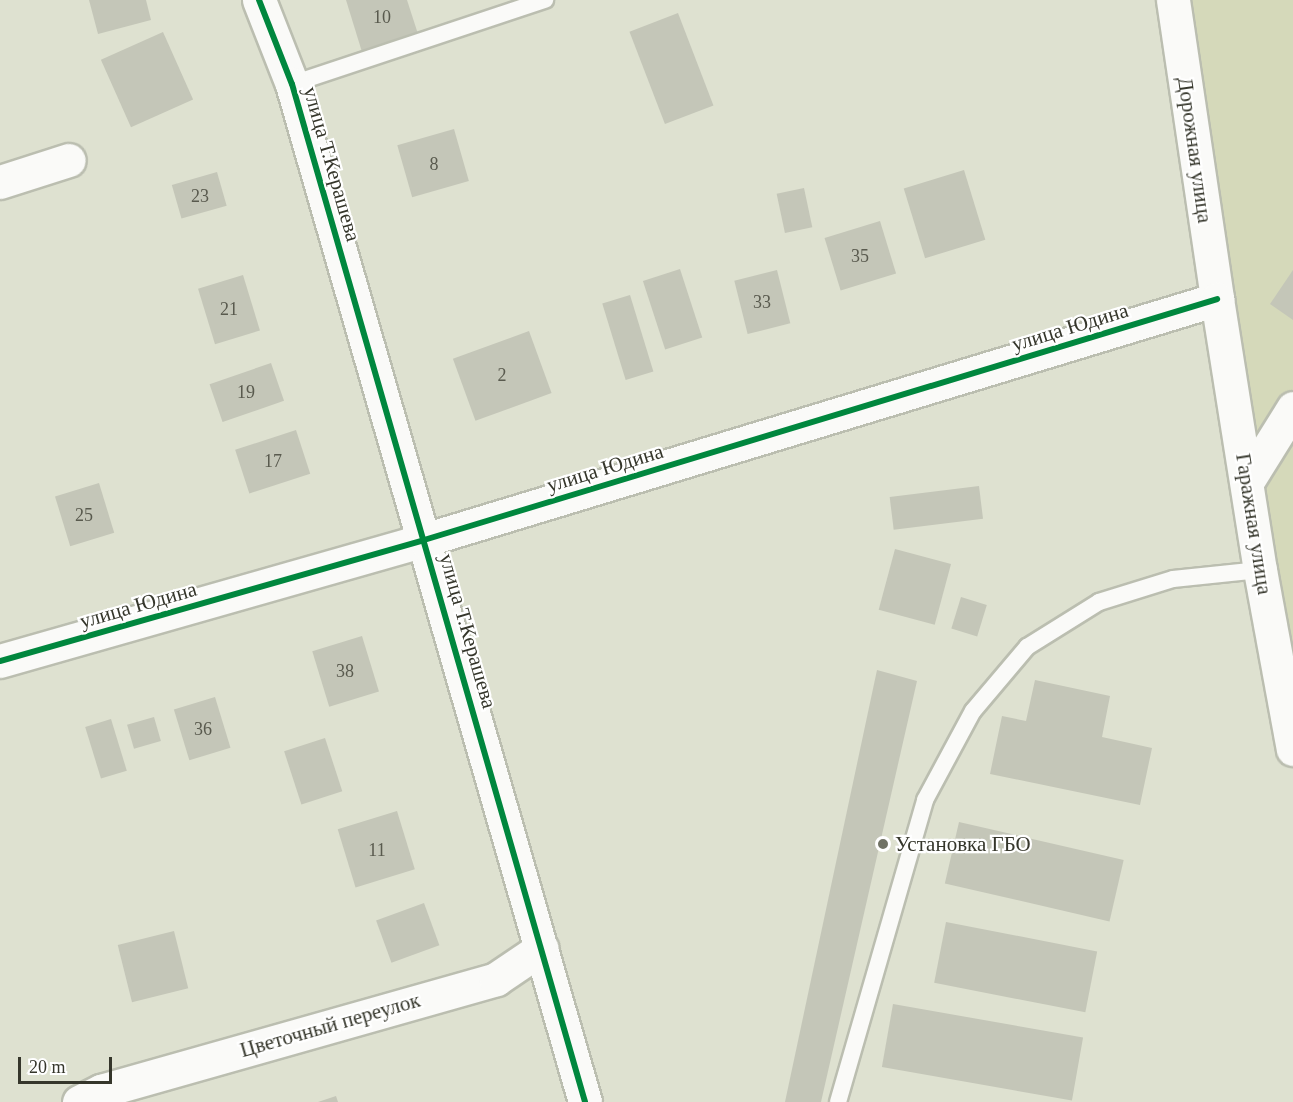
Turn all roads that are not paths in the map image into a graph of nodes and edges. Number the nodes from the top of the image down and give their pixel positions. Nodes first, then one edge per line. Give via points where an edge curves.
1 (259, 0) edge
2 (545, 0) edge
3 (1173, 0) edge
4 (292, 84) junction
5 (69, 160) dead end
6 (0, 182) edge
7 (1217, 299) junction
8 (1293, 408) edge
9 (1247, 482) junction
10 (424, 540) junction
11 (1260, 570) junction
12 (0, 661) edge
13 (1293, 748) edge
14 (542, 948) junction
15 (79, 1102) edge
16 (585, 1102) edge
17 (838, 1102) edge

1 - 4 street, улица Т.Керашева
2 - 4 lane
3 - 7 street, Дорожная улица
4 - 10 street, улица Т.Керашева
5 - 6 street
7 - 9 street, Гаражная улица
7 - 10 street, улица Юдина
8 - 9 street
9 - 11 street, Гаражная улица
10 - 12 street, улица Юдина
10 - 14 street, улица Т.Керашева
11 - 13 street, Гаражная улица
11 - 17 lane via 1173,579 1099,602 1027,647 973,711 925,800
14 - 15 street, Цветочный переулок via 496,979 112,1087
14 - 16 street, улица Т.Керашева

